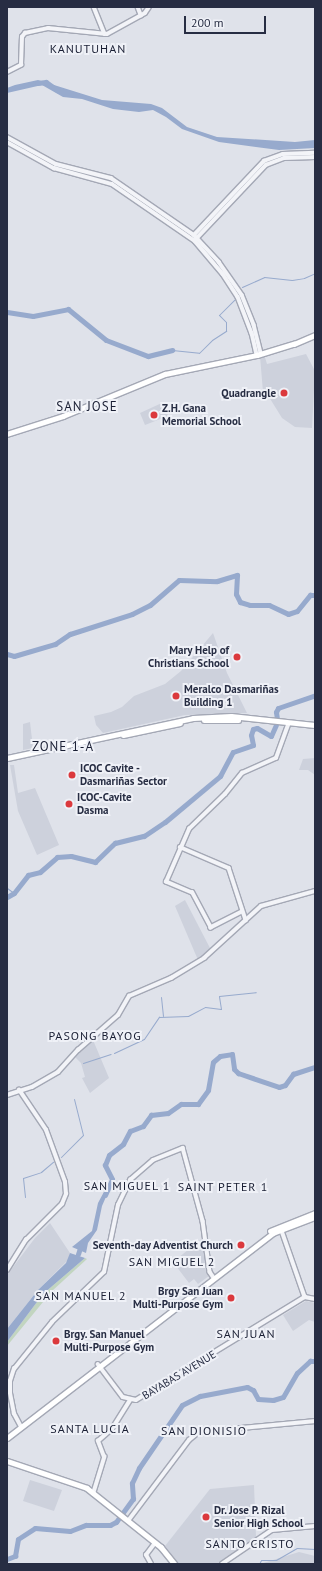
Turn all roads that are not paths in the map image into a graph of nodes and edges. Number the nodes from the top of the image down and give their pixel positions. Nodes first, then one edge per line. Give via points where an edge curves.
1 (94, 7) edge
2 (138, 7) edge
3 (149, 7) edge
4 (141, 15) junction
5 (105, 34) junction
6 (7, 72) edge
7 (7, 137) edge
8 (7, 142) edge
9 (315, 153) edge
10 (315, 157) edge
11 (195, 238) junction
12 (315, 334) edge
13 (259, 354) junction
14 (7, 434) edge
15 (273, 722) junction
16 (281, 723) junction
17 (288, 725) junction
18 (315, 725) edge
19 (315, 728) edge
20 (7, 758) edge
21 (7, 761) edge
22 (180, 848) junction
23 (315, 891) edge
24 (242, 912) junction
25 (246, 920) junction
26 (19, 1090) junction
27 (7, 1095) edge
28 (315, 1213) edge
29 (315, 1216) edge
30 (281, 1227) junction
31 (7, 1270) edge
32 (213, 1277) junction
33 (305, 1297) junction
34 (315, 1299) edge
35 (99, 1366) junction
36 (130, 1400) junction
37 (315, 1421) edge
38 (20, 1426) junction
39 (7, 1434) edge
40 (7, 1438) edge
41 (7, 1461) edge
42 (93, 1494) junction
43 (126, 1519) junction
44 (315, 1526) edge
45 (155, 1543) junction
46 (151, 1564) edge
47 (175, 1564) edge
48 (222, 1564) edge

1 - 5 street
2 - 4 street
3 - 4 street
4 - 5 street
5 - 6 street via 48,28 27,32 22,35 22,63
7 - 11 street via 56,164 111,178
8 - 11 street via 54,168 112,184
9 - 11 street via 283,154 264,161
10 - 11 street via 284,158 266,165
11 - 13 street via 226,271 240,296
12 - 13 main road via 294,344
13 - 14 main road via 165,374 63,416
15 - 16 highway
15 - 20 highway via 231,716 193,718
15 - 21 highway via 186,722
16 - 17 highway
16 - 18 highway
17 - 19 highway
17 - 22 street via 276,758 242,773 225,794 189,829
22 - 24 street via 229,868
22 - 24 street via 166,882 192,893 211,928
23 - 25 street via 267,903
24 - 25 street
25 - 26 street via 199,961 171,978 129,996 118,1015 78,1050 58,1072 32,1087
26 - 27 street
26 - 31 street via 46,1130 65,1182 66,1194 62,1204 26,1240
28 - 30 main road
29 - 30 main road
30 - 32 main road
30 - 33 street
32 - 35 main road
32 - 38 street via 203,1221 183,1148 153,1160 130,1180 118,1205 105,1268 52,1322 14,1369 10,1393 14,1414
33 - 34 street
33 - 36 street, BAYABAS AVENUE via 151,1392 136,1400
35 - 36 street, BAYABAS AVENUE via 123,1397
35 - 38 main road
36 - 42 street via 112,1429 98,1441 104,1457
37 - 43 street via 199,1432 189,1440
38 - 39 main road
38 - 40 main road
41 - 42 main road via 82,1485
42 - 43 main road
43 - 45 main road
44 - 48 street via 272,1530
45 - 46 street via 146,1555
45 - 47 main road

